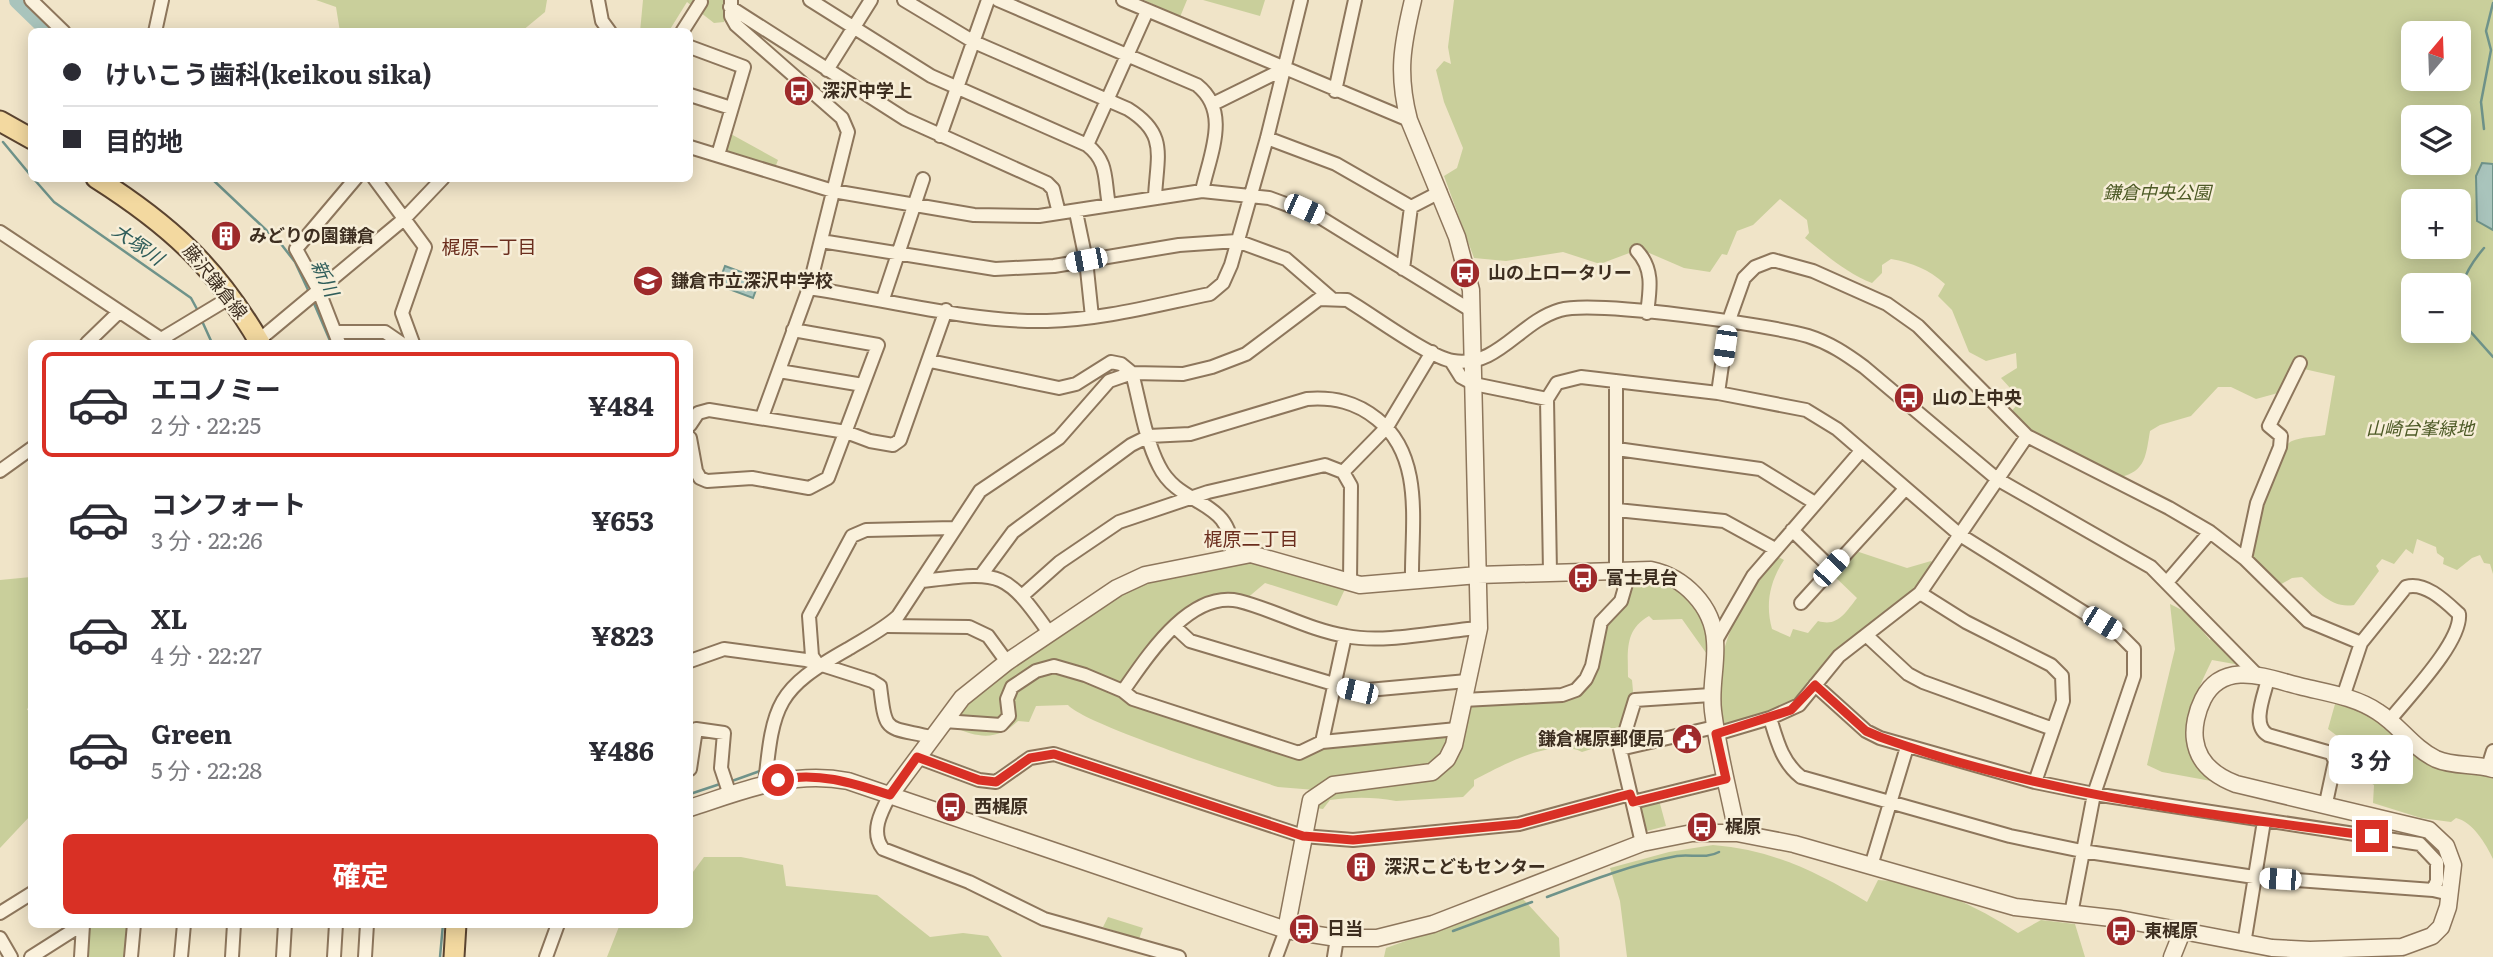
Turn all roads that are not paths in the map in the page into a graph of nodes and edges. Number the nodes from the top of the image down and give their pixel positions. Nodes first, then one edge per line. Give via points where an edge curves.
1 (31, 0) edge
2 (162, 0) edge
3 (598, 0) edge
4 (810, 0) edge
5 (871, 0) edge
6 (904, 0) edge
7 (988, 0) edge
8 (998, 0) edge
9 (1123, 0) edge
10 (1301, 0) edge
11 (1355, 0) edge
12 (1413, 0) edge
13 (701, 2) dead end
14 (731, 4) edge
15 (1147, 11) junction
16 (854, 27) junction
17 (60, 28) edge
18 (156, 28) edge
19 (607, 28) edge
20 (685, 28) edge
21 (974, 42) junction
22 (693, 48) edge
23 (1128, 56) junction
24 (827, 69) junction
25 (1284, 69) junction
26 (957, 89) junction
27 (1335, 90) junction
28 (693, 96) edge
29 (1108, 101) junction
30 (1215, 103) junction
31 (731, 108) junction
32 (1409, 120) junction
33 (0, 121) edge
34 (940, 136) junction
35 (28, 137) edge
36 (1267, 138) junction
37 (1087, 145) junction
38 (693, 148) edge
39 (718, 155) junction
40 (923, 179) dead end
41 (102, 182) edge
42 (353, 182) edge
43 (377, 182) edge
44 (439, 182) edge
45 (833, 191) junction
46 (1202, 191) junction
47 (1440, 192) junction
48 (1251, 194) junction
49 (1155, 197) junction
50 (1109, 205) junction
51 (914, 206) junction
52 (1411, 207) junction
53 (1076, 212) junction
54 (1059, 213) junction
55 (404, 219) junction
56 (0, 232) edge
57 (821, 241) junction
58 (1237, 241) junction
59 (1637, 251) dead end
60 (898, 253) junction
61 (1086, 260) junction
62 (1403, 269) junction
63 (809, 288) junction
64 (318, 289) junction
65 (231, 297) junction
66 (1331, 298) junction
67 (883, 299) junction
68 (946, 310) junction
69 (119, 312) junction
70 (1472, 312) junction
71 (1647, 313) junction
72 (1092, 317) junction
73 (1728, 323) junction
74 (793, 330) junction
75 (337, 337) edge
76 (90, 340) edge
77 (163, 340) edge
78 (166, 340) edge
79 (259, 340) edge
80 (262, 340) edge
81 (397, 340) edge
82 (412, 340) edge
83 (1433, 352) junction
84 (930, 361) junction
85 (1451, 362) junction
86 (1473, 362) junction
87 (2300, 363) dead end
88 (779, 371) junction
89 (1132, 373) junction
90 (1616, 381) junction
91 (1474, 384) junction
92 (863, 385) junction
93 (1718, 393) junction
94 (1547, 399) junction
95 (762, 417) junction
96 (693, 420) edge
97 (1387, 427) junction
98 (846, 432) junction
99 (1149, 436) junction
100 (2027, 436) junction
101 (1617, 449) junction
102 (28, 451) edge
103 (1861, 451) junction
104 (693, 454) edge
105 (0, 471) edge
106 (1343, 472) junction
107 (1997, 479) junction
108 (1905, 489) junction
109 (1191, 497) junction
110 (1815, 503) junction
111 (1617, 510) junction
112 (954, 528) junction
113 (1792, 530) junction
114 (2210, 532) junction
115 (1960, 535) junction
116 (1774, 549) junction
117 (1232, 556) junction
118 (2245, 559) junction
119 (1831, 568) junction
120 (1623, 570) junction
121 (1550, 572) junction
122 (982, 574) junction
123 (1478, 575) junction
124 (922, 580) junction
125 (1412, 581) junction
126 (2168, 581) junction
127 (1350, 583) junction
128 (1920, 593) junction
129 (1023, 595) junction
130 (1801, 603) dead end
131 (888, 626) junction
132 (1175, 626) junction
133 (1479, 628) junction
134 (1050, 634) junction
135 (1866, 635) junction
136 (1345, 636) junction
137 (1715, 642) junction
138 (2361, 643) junction
139 (693, 660) edge
140 (1007, 662) junction
141 (819, 666) junction
142 (2263, 678) junction
143 (1467, 681) junction
144 (1815, 685) junction
145 (1334, 686) junction
146 (1123, 691) junction
147 (1711, 695) junction
148 (2343, 697) junction
149 (1463, 700) junction
150 (1770, 718) junction
151 (2389, 720) junction
152 (944, 721) junction
153 (1457, 729) junction
154 (2053, 729) junction
155 (1716, 730) junction
156 (931, 737) junction
157 (1322, 741) junction
158 (1907, 747) junction
159 (693, 749) edge
160 (1620, 749) junction
161 (917, 757) junction
162 (2491, 762) edge
163 (1726, 779) junction
164 (2035, 782) junction
165 (765, 783) junction
166 (2094, 794) junction
167 (730, 795) junction
168 (890, 795) junction
169 (1631, 798) junction
170 (2326, 803) junction
171 (1890, 804) junction
172 (693, 807) edge
173 (2264, 821) junction
174 (1737, 833) junction
175 (1303, 836) junction
176 (1642, 843) junction
177 (2082, 851) junction
178 (1871, 866) junction
179 (2254, 877) junction
180 (2433, 890) junction
181 (2450, 894) junction
182 (28, 896) edge
183 (0, 913) edge
184 (2071, 914) junction
185 (77, 928) edge
186 (83, 928) edge
187 (134, 928) edge
188 (184, 928) edge
189 (234, 928) edge
190 (285, 928) edge
191 (336, 928) edge
192 (367, 928) edge
193 (456, 928) edge
194 (557, 928) edge
195 (1286, 930) junction
196 (2182, 932) junction
197 (0, 938) edge
198 (1337, 938) junction
199 (2244, 944) junction
200 (2369, 953) edge
201 (11, 957) edge
202 (31, 957) edge
203 (81, 957) edge
204 (131, 957) edge
205 (181, 957) edge
206 (232, 957) edge
207 (283, 957) edge
208 (334, 957) edge
209 (365, 957) edge
210 (454, 957) edge
211 (546, 957) edge
212 (1179, 957) edge
213 (1276, 957) edge
214 (1334, 957) edge
215 (2172, 957) edge

1 - 17 street
2 - 18 street
3 - 19 street
4 - 16 street
5 - 16 street
6 - 21 street
7 - 21 street
8 - 23 street
9 - 15 street
10 - 25 street
11 - 27 street
12 - 32 street via 1400,58
13 - 20 street
14 - 24 street
14 - 45 street via 736,26 842,118 848,140
15 - 23 street
15 - 25 street
16 - 24 street
16 - 26 street
21 - 26 street
21 - 29 street
22 - 31 street via 743,65
23 - 29 street
23 - 30 street via 1197,85
24 - 34 street
25 - 27 street
25 - 30 street
25 - 36 street
26 - 34 street
26 - 37 street
27 - 32 street
28 - 31 street
29 - 37 street
29 - 49 street via 1149,122 1157,137
30 - 46 street via 1215,131
31 - 39 street
32 - 47 street
33 - 35 main road
34 - 54 street via 1047,183
36 - 48 street
36 - 52 street via 1336,163
37 - 50 street via 1106,167
38 - 39 street
39 - 45 street
40 - 51 street
41 - 65 main road, 藤沢鎌倉線 via 168,227
42 - 64 street via 296,249
43 - 55 street
44 - 55 street
45 - 51 street
45 - 57 street
46 - 48 street
46 - 49 street
47 - 52 street
47 - 70 street via 1468,271
48 - 58 street
48 - 62 street via 1290,203 1318,216
49 - 50 street
50 - 53 street
51 - 54 street via 1010,218
51 - 60 street
52 - 62 street
53 - 54 street
53 - 61 street
55 - 64 street
55 - 82 street via 425,247 402,313
56 - 69 street
57 - 60 street
57 - 63 street
58 - 61 street
58 - 66 street via 1286,259
58 - 72 street via 1223,283 1210,294
59 - 71 street via 1651,282
60 - 61 street via 995,269
60 - 67 street
61 - 72 street
62 - 70 street
63 - 67 street
63 - 74 street
64 - 75 street
64 - 80 street
65 - 78 street
65 - 79 main road, 藤沢鎌倉線
66 - 83 street via 1347,300
66 - 89 street via 1307,306 1246,354 1229,361 1183,374
67 - 68 street
68 - 72 street via 1011,321
68 - 84 street
69 - 76 street
69 - 77 street
70 - 86 street
71 - 73 street
71 - 86 street via 1586,306 1561,310 1530,325 1487,359
73 - 93 street
73 - 100 street via 1744,278 1755,267 1773,260 1813,271 1880,300 1915,324
73 - 107 street via 1805,335 1843,351
74 - 88 street
74 - 92 street via 878,345
75 - 81 street via 385,332
83 - 85 street
83 - 97 street
84 - 89 street via 1059,388 1076,384 1111,362
84 - 98 street via 897,443 888,445
85 - 86 street
85 - 91 street via 1461,377
86 - 91 street
87 - 118 street via 2269,426 2281,436 2280,447 2257,503
88 - 92 street
88 - 95 street
89 - 99 street
89 - 112 street via 1109,380 1059,438 980,491
90 - 93 street
90 - 94 street via 1570,378 1557,383
90 - 101 street
91 - 94 street
91 - 123 street
92 - 98 street
93 - 103 street via 1806,410
94 - 121 street
95 - 96 street via 709,410 698,413
95 - 98 street
97 - 99 street via 1361,407 1320,398 1190,433
97 - 106 street
97 - 125 street via 1400,443 1411,477
98 - 104 street via 833,471 809,488 752,478 707,481 696,471
99 - 109 street via 1159,467 1173,485
99 - 122 street via 1013,532
100 - 107 street
100 - 114 street
101 - 110 street via 1760,469
101 - 111 street
102 - 105 street
103 - 108 street
103 - 110 street
106 - 109 street via 1325,466
106 - 127 street via 1351,486
107 - 115 street
107 - 126 street
108 - 115 street
108 - 119 street
109 - 117 street via 1222,516 1229,528
109 - 129 street via 1119,522 1059,562
110 - 113 street
111 - 116 street via 1724,521
111 - 120 street
112 - 124 street
112 - 141 street via 866,530 852,536 809,616 812,656
113 - 116 street
113 - 119 street
114 - 118 street
114 - 126 street
115 - 128 street
115 - 166 street via 2120,635 2134,649 2134,676
116 - 137 street
117 - 127 street via 1267,555
117 - 134 street via 1145,575 1117,588
118 - 138 street via 2308,621
119 - 130 street
120 - 121 street
120 - 137 street via 1667,574 1682,582 1709,618
120 - 149 street via 1621,601 1601,622 1592,666 1576,690 1562,695
121 - 123 street
122 - 124 street
122 - 129 street
123 - 125 street
123 - 133 street
124 - 131 street
125 - 127 street
126 - 142 street
128 - 135 street
128 - 154 street via 2057,669 2064,690
129 - 134 street
131 - 140 street via 970,627 988,636
131 - 141 street
132 - 136 street via 1206,604 1237,601
132 - 145 street via 1190,641
132 - 146 street
133 - 136 street
133 - 143 street
134 - 140 street
135 - 144 street via 1839,656
135 - 154 street via 1923,682
136 - 145 street
137 - 147 street
138 - 148 street
138 - 151 street via 2406,587 2414,584 2459,614 2455,634
139 - 141 street via 724,649 806,660
140 - 152 street via 962,698
141 - 156 street via 880,686 884,721
141 - 165 street via 792,687 780,706
142 - 148 street
142 - 170 street via 2261,729 2331,753 2334,766
142 - 170 street via 2226,676 2207,691 2194,730 2201,758 2223,779
143 - 145 street via 1357,691
143 - 149 street
144 - 150 street via 1799,705
144 - 158 street via 1866,731
145 - 157 street
146 - 152 street via 1070,668 1054,666 1012,687 1006,722 995,726
146 - 157 street via 1133,699 1299,753
147 - 155 street
147 - 160 street via 1635,700
148 - 151 street
149 - 153 street
150 - 155 street
150 - 171 street via 1782,754 1801,777
151 - 162 street via 2438,760
152 - 156 street
153 - 157 street
153 - 175 street via 1447,759 1432,772 1333,786 1311,800
154 - 164 street
155 - 160 street
155 - 163 street
156 - 161 street
158 - 164 street
158 - 171 street
159 - 167 street via 696,729 724,733 721,768
160 - 169 street
161 - 168 street
161 - 175 street via 996,782 1030,758 1054,754
163 - 169 street
163 - 174 street
164 - 166 street
165 - 167 street
165 - 168 street via 821,777
166 - 173 street
166 - 177 street
167 - 172 street
168 - 195 street
168 - 212 street via 876,829 883,849 969,882 1044,919
169 - 175 street via 1519,824 1353,840
169 - 176 street
170 - 181 street via 2429,830 2451,854
171 - 177 street
171 - 178 street
173 - 179 street
173 - 180 street via 2420,844 2437,862
174 - 176 street via 1692,834
174 - 178 street
175 - 195 street
176 - 198 street via 1433,924 1377,938
177 - 179 street
177 - 184 street
178 - 184 street via 2015,907
179 - 180 street
179 - 199 street
180 - 181 street
181 - 200 street via 2441,927 2432,936
182 - 183 street
184 - 196 street
185 - 202 street
186 - 203 street
187 - 204 street
188 - 205 street
189 - 206 street
190 - 207 street
191 - 208 street
192 - 209 street
193 - 210 main road
194 - 211 street
195 - 198 street
195 - 213 street
196 - 199 street
196 - 215 street
197 - 201 street
198 - 214 street
199 - 200 street

